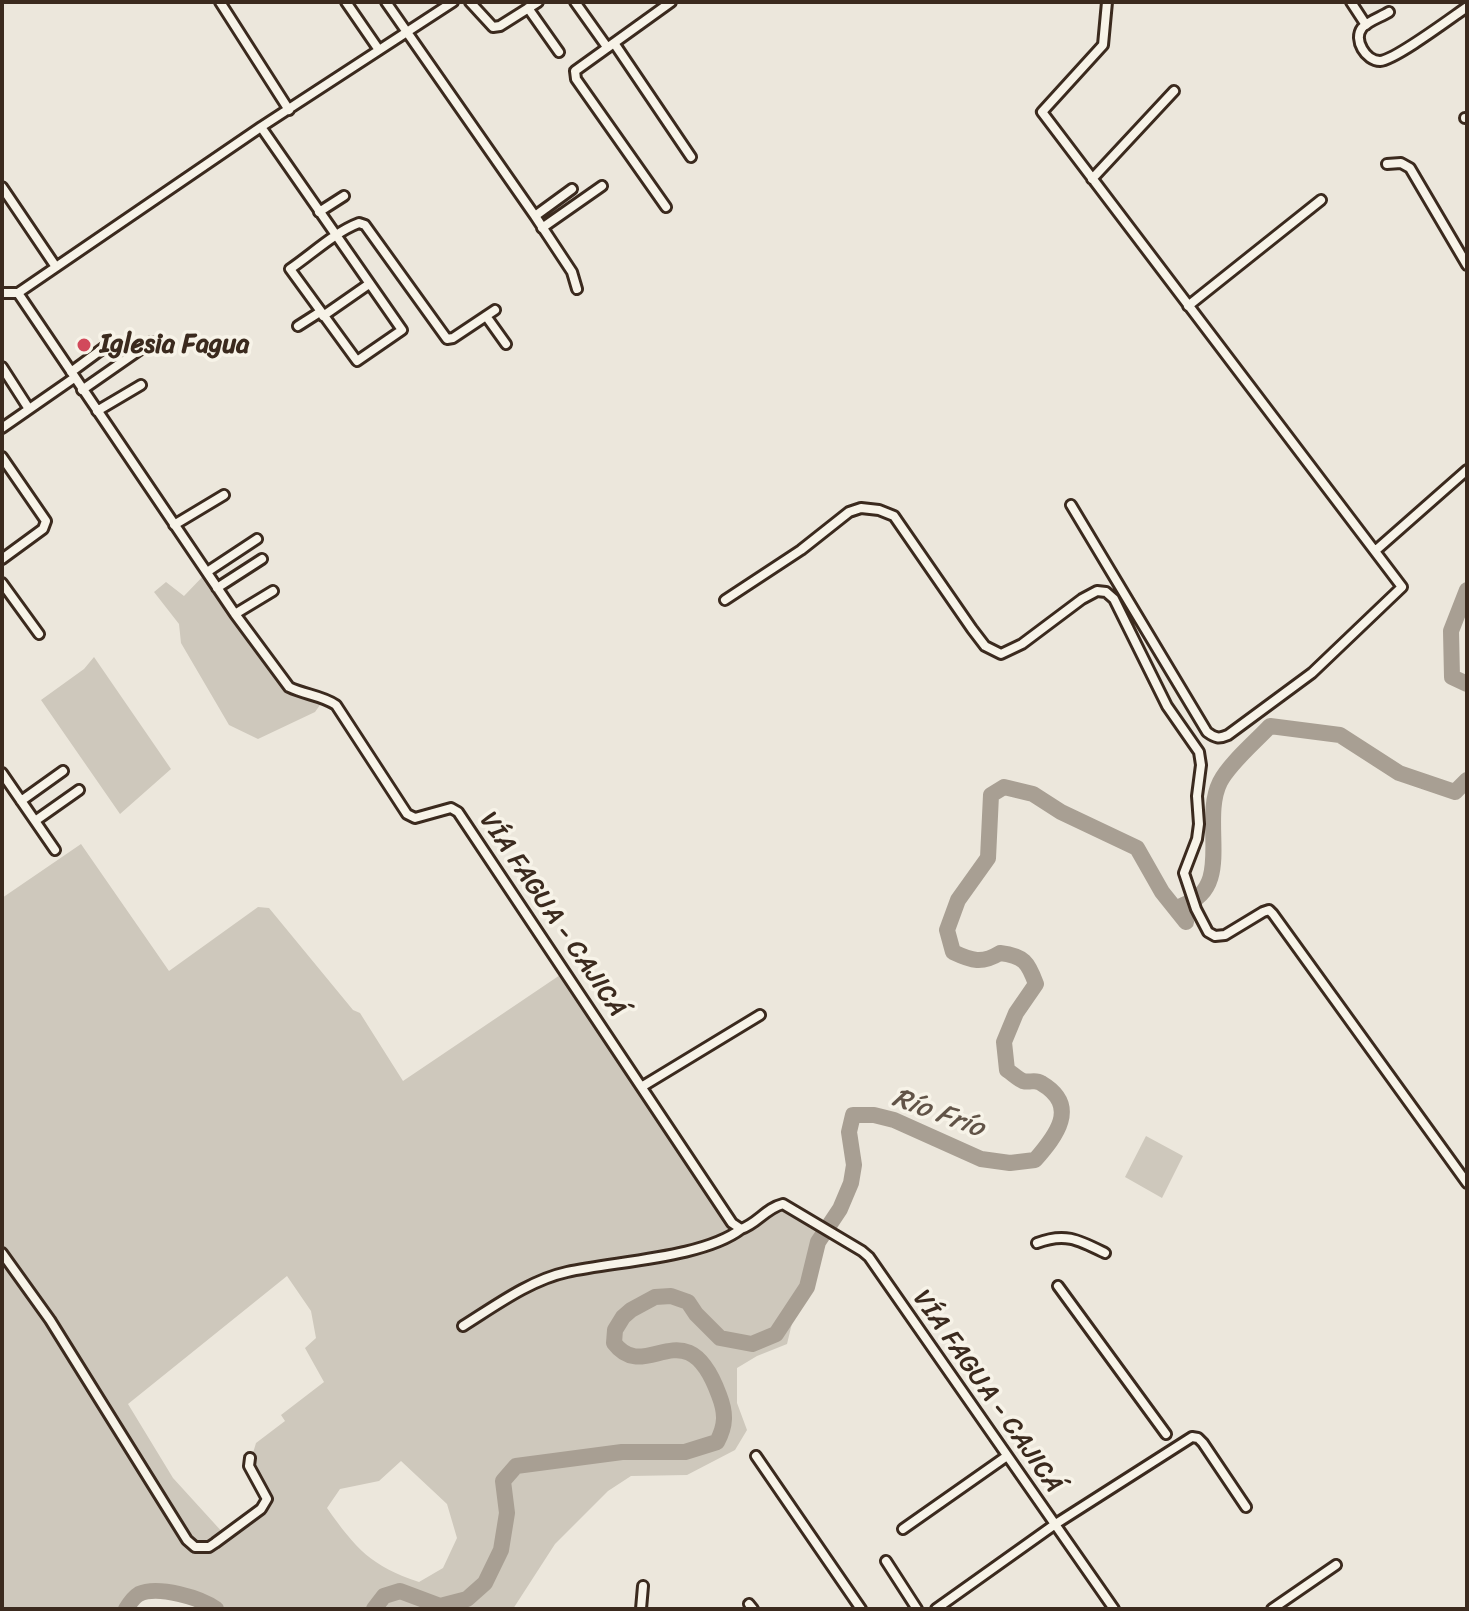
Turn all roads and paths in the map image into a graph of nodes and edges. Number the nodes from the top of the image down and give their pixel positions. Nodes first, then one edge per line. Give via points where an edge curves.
1 (220, 2) edge
2 (346, 2) edge
3 (386, 2) edge
4 (453, 2) edge
5 (470, 2) edge
6 (538, 2) edge
7 (575, 2) edge
8 (671, 2) edge
9 (1107, 2) edge
10 (1351, 2) edge
11 (1467, 7) edge
12 (528, 8) junction
13 (1389, 12) dead end
14 (1366, 25) junction
15 (407, 32) junction
16 (611, 45) junction
17 (379, 50) junction
18 (559, 52) dead end
19 (1174, 91) dead end
20 (289, 110) junction
21 (261, 127) junction
22 (691, 157) dead end
23 (1387, 164) dead end
24 (1092, 179) junction
25 (602, 186) dead end
26 (2, 187) edge
27 (572, 189) dead end
28 (344, 196) dead end
29 (1321, 200) dead end
30 (666, 207) dead end
31 (319, 212) junction
32 (535, 216) junction
33 (542, 228) junction
34 (335, 237) junction
35 (1467, 265) edge
36 (56, 267) junction
37 (369, 284) junction
38 (577, 289) dead end
39 (2, 293) edge
40 (18, 293) junction
41 (1188, 306) junction
42 (495, 310) dead end
43 (321, 314) junction
44 (486, 316) junction
45 (298, 326) dead end
46 (151, 342) dead end
47 (109, 344) dead end
48 (506, 344) dead end
49 (2, 367) edge
50 (73, 375) junction
51 (141, 385) dead end
52 (82, 390) junction
53 (29, 409) junction
54 (97, 411) junction
55 (2, 428) edge
56 (2, 457) edge
57 (1467, 470) edge
58 (224, 495) dead end
59 (1071, 505) dead end
60 (174, 525) junction
61 (257, 539) dead end
62 (1375, 551) junction
63 (2, 559) edge
64 (262, 559) dead end
65 (207, 572) junction
66 (2, 583) edge
67 (217, 588) junction
68 (273, 591) dead end
69 (725, 600) dead end
70 (235, 614) junction
71 (39, 634) dead end
72 (63, 771) dead end
73 (2, 773) edge
74 (79, 790) dead end
75 (21, 801) junction
76 (35, 821) junction
77 (55, 850) dead end
78 (760, 1015) dead end
79 (1396, 1083) junction
80 (643, 1086) junction
81 (1387, 1089) dead end
82 (1467, 1183) edge
83 (741, 1229) junction
84 (1037, 1243) dead end
85 (2, 1253) edge
86 (1105, 1253) dead end
87 (1058, 1286) dead end
88 (463, 1326) dead end
89 (1166, 1434) dead end
90 (756, 1456) dead end
91 (1007, 1456) junction
92 (250, 1458) dead end
93 (1246, 1507) dead end
94 (1054, 1525) junction
95 (903, 1529) dead end
96 (886, 1561) dead end
97 (1336, 1565) dead end
98 (643, 1586) dead end
99 (641, 1609) edge
100 (861, 1609) edge
101 (917, 1609) edge
102 (936, 1609) edge
103 (1114, 1609) edge
104 (1272, 1609) edge

1 - 20 street
2 - 17 street
3 - 15 street
4 - 15 street
5 - 12 street via 493,27
6 - 12 street
7 - 16 street
8 - 16 street
9 - 24 street via 1103,45 1042,112
10 - 14 street
11 - 14 street via 1384,60 1371,59 1364,51 1359,40
12 - 18 street
13 - 14 street
15 - 17 street
15 - 32 street
16 - 22 street
16 - 30 street via 579,65 576,79
17 - 20 street
19 - 24 street
20 - 21 street
21 - 31 street
21 - 36 street
23 - 35 street via 1410,168
24 - 41 street
25 - 33 street
26 - 36 street
27 - 32 street
28 - 31 street
29 - 41 street
31 - 34 street
32 - 33 street
33 - 38 street via 572,272
34 - 37 street
34 - 43 street via 290,269
34 - 44 street via 353,225 365,225 447,339
36 - 40 street
37 - 43 street
37 - 43 street via 402,330 357,361
39 - 40 street
40 - 50 street, VÍA FAGUA - CAJICÁ
41 - 62 street
42 - 44 street
43 - 45 street
44 - 48 street
46 - 52 street
47 - 50 street
49 - 53 street
50 - 52 street, VÍA FAGUA - CAJICÁ
50 - 53 street
51 - 54 street
52 - 54 street, VÍA FAGUA - CAJICÁ
53 - 55 street
54 - 60 street, VÍA FAGUA - CAJICÁ
56 - 63 street via 46,521 43,529
57 - 62 street
58 - 60 street
59 - 62 street via 1207,732 1221,738 1312,673 1402,587
60 - 65 street, VÍA FAGUA - CAJICÁ
61 - 65 street
64 - 67 street
65 - 67 street, VÍA FAGUA - CAJICÁ
66 - 71 street
67 - 70 street, VÍA FAGUA - CAJICÁ
68 - 70 street
69 - 79 street via 861,508 894,516 985,646 1001,654 1082,599 1106,592 1167,706 1199,752 1199,824 1184,873 1208,932 1225,935 1269,910
70 - 80 street, VÍA FAGUA - CAJICÁ via 289,687 336,705 407,814 415,818 451,808 458,812
72 - 75 street
73 - 75 street
74 - 76 street
75 - 76 street
76 - 77 street
78 - 80 street
79 - 81 street
79 - 82 street
80 - 83 street, VÍA FAGUA - CAJICÁ via 732,1223
83 - 88 street via 716,1244 564,1272 523,1289
83 - 91 street, VÍA FAGUA - CAJICÁ via 783,1204 869,1257
84 - 86 street via 1056,1236
85 - 92 street via 195,1547 209,1547 261,1509 267,1499
87 - 89 street
90 - 100 street
91 - 94 street, VÍA FAGUA - CAJICÁ
91 - 95 street
93 - 94 street via 1203,1443 1192,1437
94 - 102 street
94 - 103 street, VÍA FAGUA - CAJICÁ
96 - 101 street
97 - 104 street
98 - 99 street

